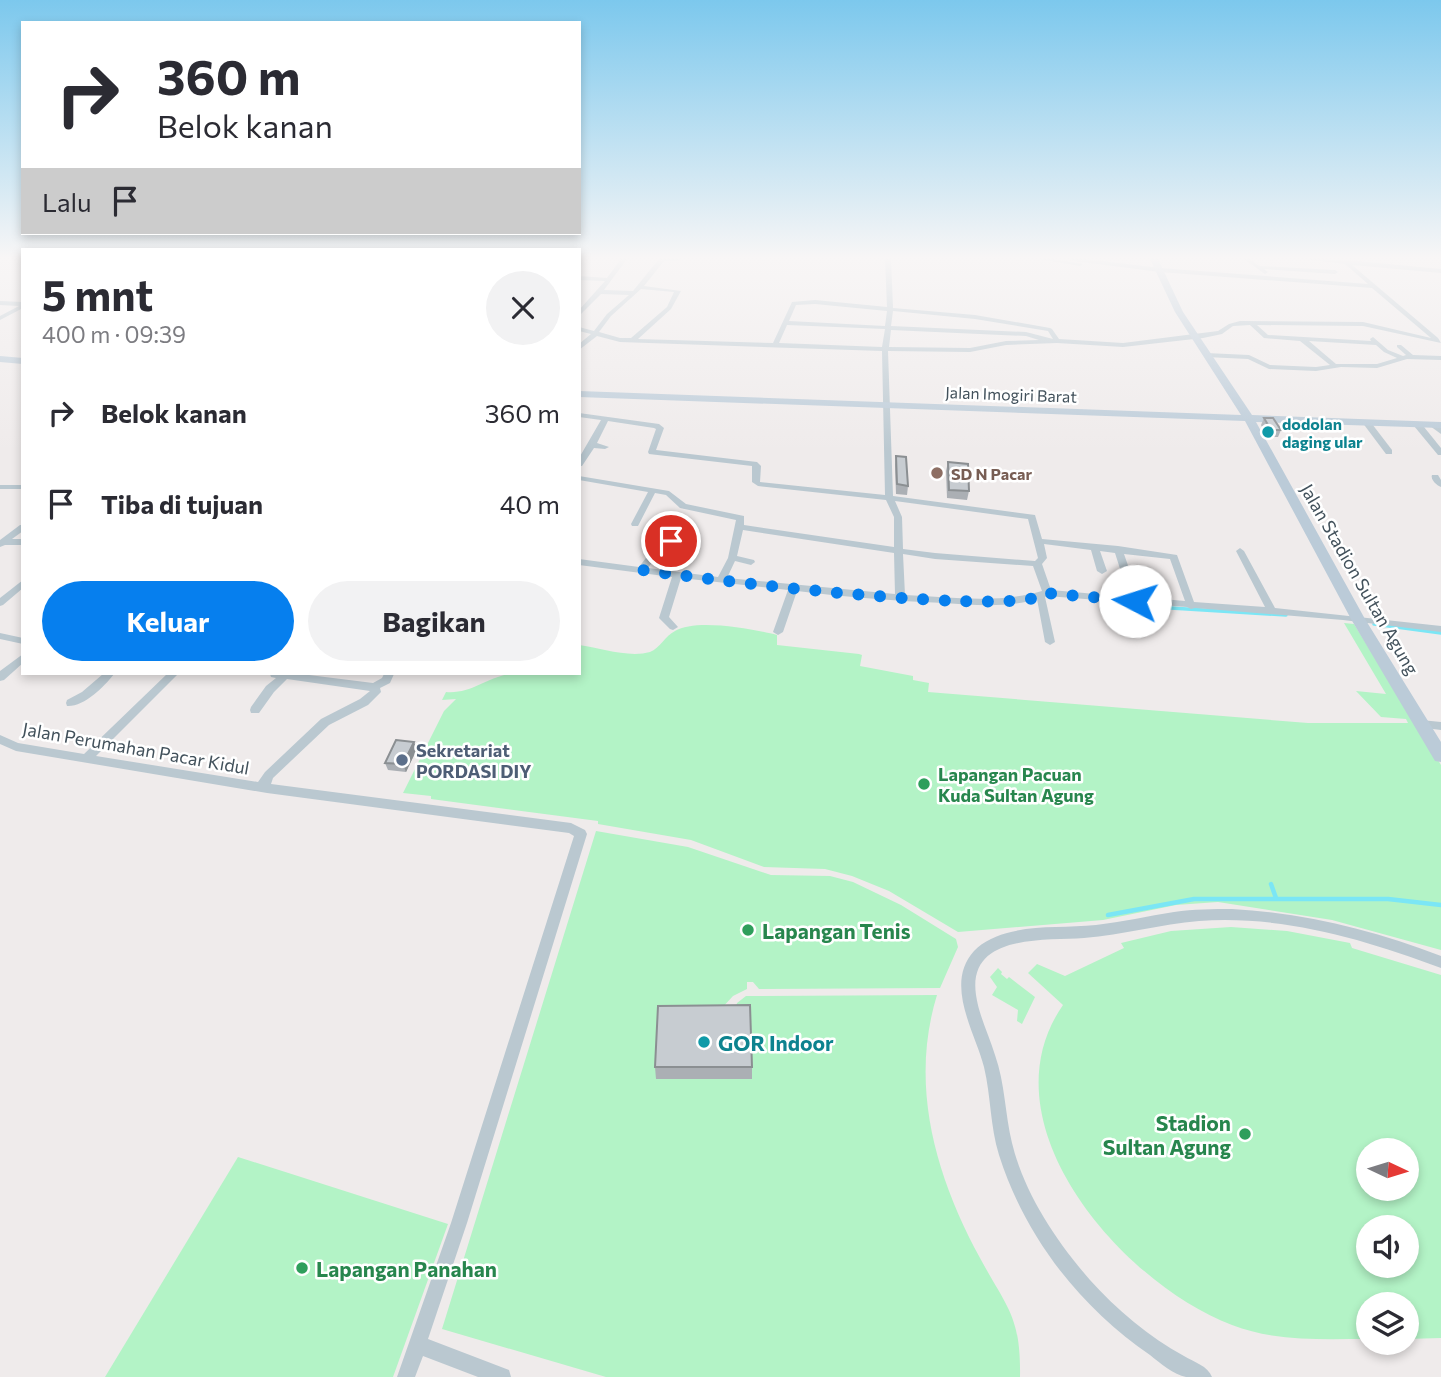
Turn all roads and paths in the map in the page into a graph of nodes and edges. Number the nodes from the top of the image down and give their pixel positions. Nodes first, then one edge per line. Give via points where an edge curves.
1 (602, 323) edge
2 (652, 323) edge
3 (786, 323) edge
4 (790, 323) edge
5 (888, 323) edge
6 (1003, 323) edge
7 (1187, 323) edge
8 (1418, 323) edge
9 (1252, 324) junction
10 (887, 329) junction
11 (581, 330) edge
12 (594, 335) junction
13 (1194, 337) junction
14 (1302, 339) junction
15 (633, 340) junction
16 (1439, 340) edge
17 (1057, 341) junction
18 (1048, 342) junction
19 (776, 344) junction
20 (581, 345) edge
21 (1399, 346) dead end
22 (885, 350) junction
23 (1206, 355) junction
24 (1411, 357) junction
25 (1402, 358) junction
26 (1441, 358) edge
27 (0, 359) edge
28 (21, 361) edge
29 (1335, 366) junction
30 (581, 394) edge
31 (887, 408) junction
32 (581, 415) edge
33 (606, 418) junction
34 (1249, 419) junction
35 (1366, 422) junction
36 (1418, 424) junction
37 (1438, 427) edge
38 (592, 445) junction
39 (605, 447) dead end
40 (1389, 452) dead end
41 (1441, 453) edge
42 (581, 461) edge
43 (581, 478) edge
44 (1441, 478) edge
45 (1441, 485) edge
46 (21, 487) edge
47 (2, 488) edge
48 (652, 491) junction
49 (889, 498) junction
50 (635, 524) dead end
51 (740, 527) junction
52 (21, 528) edge
53 (671, 541) dead end
54 (1039, 541) junction
55 (1, 542) edge
56 (21, 542) edge
57 (1094, 547) junction
58 (1118, 549) junction
59 (898, 550) junction
60 (1240, 551) dead end
61 (732, 558) junction
62 (583, 562) edge
63 (751, 562) dead end
64 (1037, 565) junction
65 (642, 570) junction
66 (1101, 571) dead end
67 (677, 576) junction
68 (721, 580) junction
69 (21, 586) edge
70 (794, 588) junction
71 (1044, 596) junction
72 (900, 597) junction
73 (1135, 601) junction
74 (0, 603) edge
75 (1191, 606) junction
76 (1271, 610) junction
77 (1358, 620) junction
78 (673, 627) dead end
79 (1441, 629) edge
80 (778, 632) dead end
81 (0, 636) edge
82 (21, 641) edge
83 (1050, 642) dead end
84 (21, 659) edge
85 (108, 675) edge
86 (172, 675) edge
87 (280, 675) edge
88 (388, 675) edge
89 (0, 677) edge
90 (374, 687) junction
91 (71, 703) dead end
92 (255, 710) dead end
93 (1420, 724) junction
94 (1441, 726) edge
95 (0, 739) edge
96 (1441, 756) edge
97 (86, 759) junction
98 (267, 788) junction
99 (1441, 962) edge
100 (419, 1345) junction
101 (406, 1377) edge
102 (502, 1377) edge
103 (1203, 1377) edge

1 - 12 street
2 - 15 street
3 - 19 street
4 - 10 street
5 - 10 street
6 - 17 street via 1049,330
7 - 13 main road, Jalan Stadion Sultan Agung
8 - 16 street
9 - 13 street via 1235,324
9 - 14 street via 1268,340
9 - 16 street via 1358,324
10 - 18 street via 1026,334
10 - 22 street
11 - 12 street
12 - 15 street
12 - 20 street
13 - 17 street via 1118,345
13 - 23 main road, Jalan Stadion Sultan Agung
14 - 25 street via 1374,341
14 - 29 street
15 - 19 street
17 - 18 street
18 - 22 street via 967,350
19 - 22 street
21 - 24 street
22 - 31 street
23 - 29 street via 1245,356 1276,367
23 - 34 main road, Jalan Stadion Sultan Agung
24 - 25 street
24 - 26 street
25 - 29 street via 1377,366
27 - 28 main road
30 - 31 main road, Jalan Imogiri Barat
31 - 34 main road, Jalan Imogiri Barat
31 - 49 street
32 - 33 street
33 - 38 street
33 - 49 street via 658,427 652,452 756,465 758,484
34 - 35 main road, Jalan Imogiri Barat
34 - 77 main road, Jalan Stadion Sultan Agung
35 - 36 main road, Jalan Imogiri Barat
35 - 40 street
36 - 37 main road, Jalan Imogiri Barat
36 - 41 street
38 - 39 street
38 - 42 street
43 - 48 street
44 - 45 street via 1435,477
46 - 47 street
48 - 50 street
48 - 51 street via 673,495 683,506 741,518
49 - 54 street via 1032,517
49 - 59 street via 898,517
51 - 59 street
51 - 61 street
52 - 55 street
53 - 65 street
54 - 57 street
54 - 64 street via 1043,558
55 - 56 street
57 - 58 street
57 - 66 street
58 - 73 street
58 - 75 street via 1174,557
59 - 64 street
59 - 72 street
60 - 76 street
61 - 63 street
61 - 68 street
62 - 65 street
64 - 71 street
65 - 67 street
67 - 68 street
67 - 78 street via 664,618
68 - 70 street
69 - 74 street
70 - 72 street
70 - 80 street
71 - 72 street via 1002,603
71 - 73 street
71 - 83 street
73 - 75 street
75 - 76 street
76 - 77 street
77 - 79 street
77 - 93 main road, Jalan Stadion Sultan Agung
81 - 82 street
84 - 89 street
85 - 91 street
86 - 97 street
87 - 90 street
87 - 92 street
88 - 90 street
90 - 98 street via 376,692 370,698 332,717 269,775 264,782
93 - 94 street
93 - 96 main road, Jalan Stadion Sultan Agung
95 - 97 street, Jalan Perumahan Pacar Kidul via 16,747
97 - 98 street, Jalan Perumahan Pacar Kidul
98 - 100 street, Jalan Perumahan Pacar Kidul via 571,828 581,834
99 - 103 street via 1340,931 1224,914 1018,938 993,944 976,957 969,978 972,1010 991,1064 1007,1155 1033,1214 1070,1270 1112,1315 1158,1352
100 - 101 street
100 - 102 street

